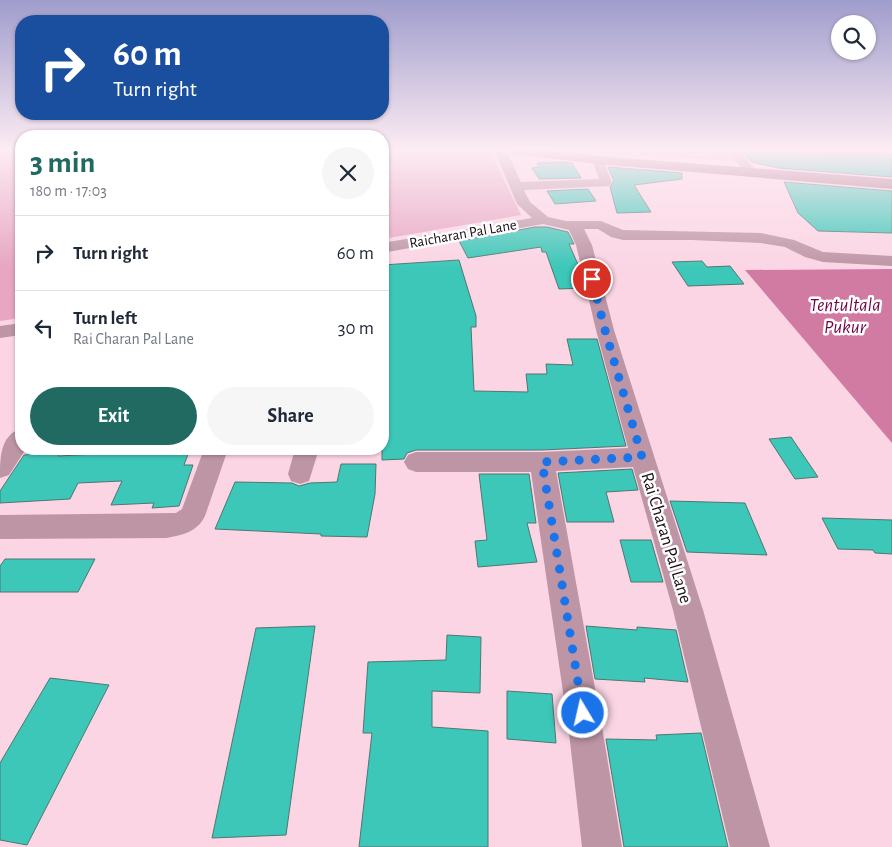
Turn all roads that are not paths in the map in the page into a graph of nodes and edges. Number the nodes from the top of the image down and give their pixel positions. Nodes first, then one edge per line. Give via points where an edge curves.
1 (518, 190) edge
2 (543, 220) junction
3 (567, 225) junction
4 (389, 247) edge
5 (892, 261) edge
6 (15, 330) edge
7 (0, 332) edge
8 (15, 446) edge
9 (214, 455) edge
10 (305, 455) edge
11 (642, 457) junction
12 (416, 462) dead end
13 (542, 462) junction
14 (0, 468) edge
15 (300, 474) dead end
16 (0, 527) edge
17 (602, 847) edge
18 (750, 847) edge

1 - 2 street via 524,204
2 - 3 street
2 - 4 street, Raicharan Pal Lane
3 - 5 street via 602,225 622,235 761,238 789,243 823,257
3 - 11 street, Rai Charan Pal Lane via 574,227 584,245
6 - 7 street
8 - 14 street
9 - 16 street via 192,516 181,524
10 - 15 street
11 - 13 street
11 - 18 street, Rai Charan Pal Lane via 688,610
12 - 13 street
13 - 17 street

